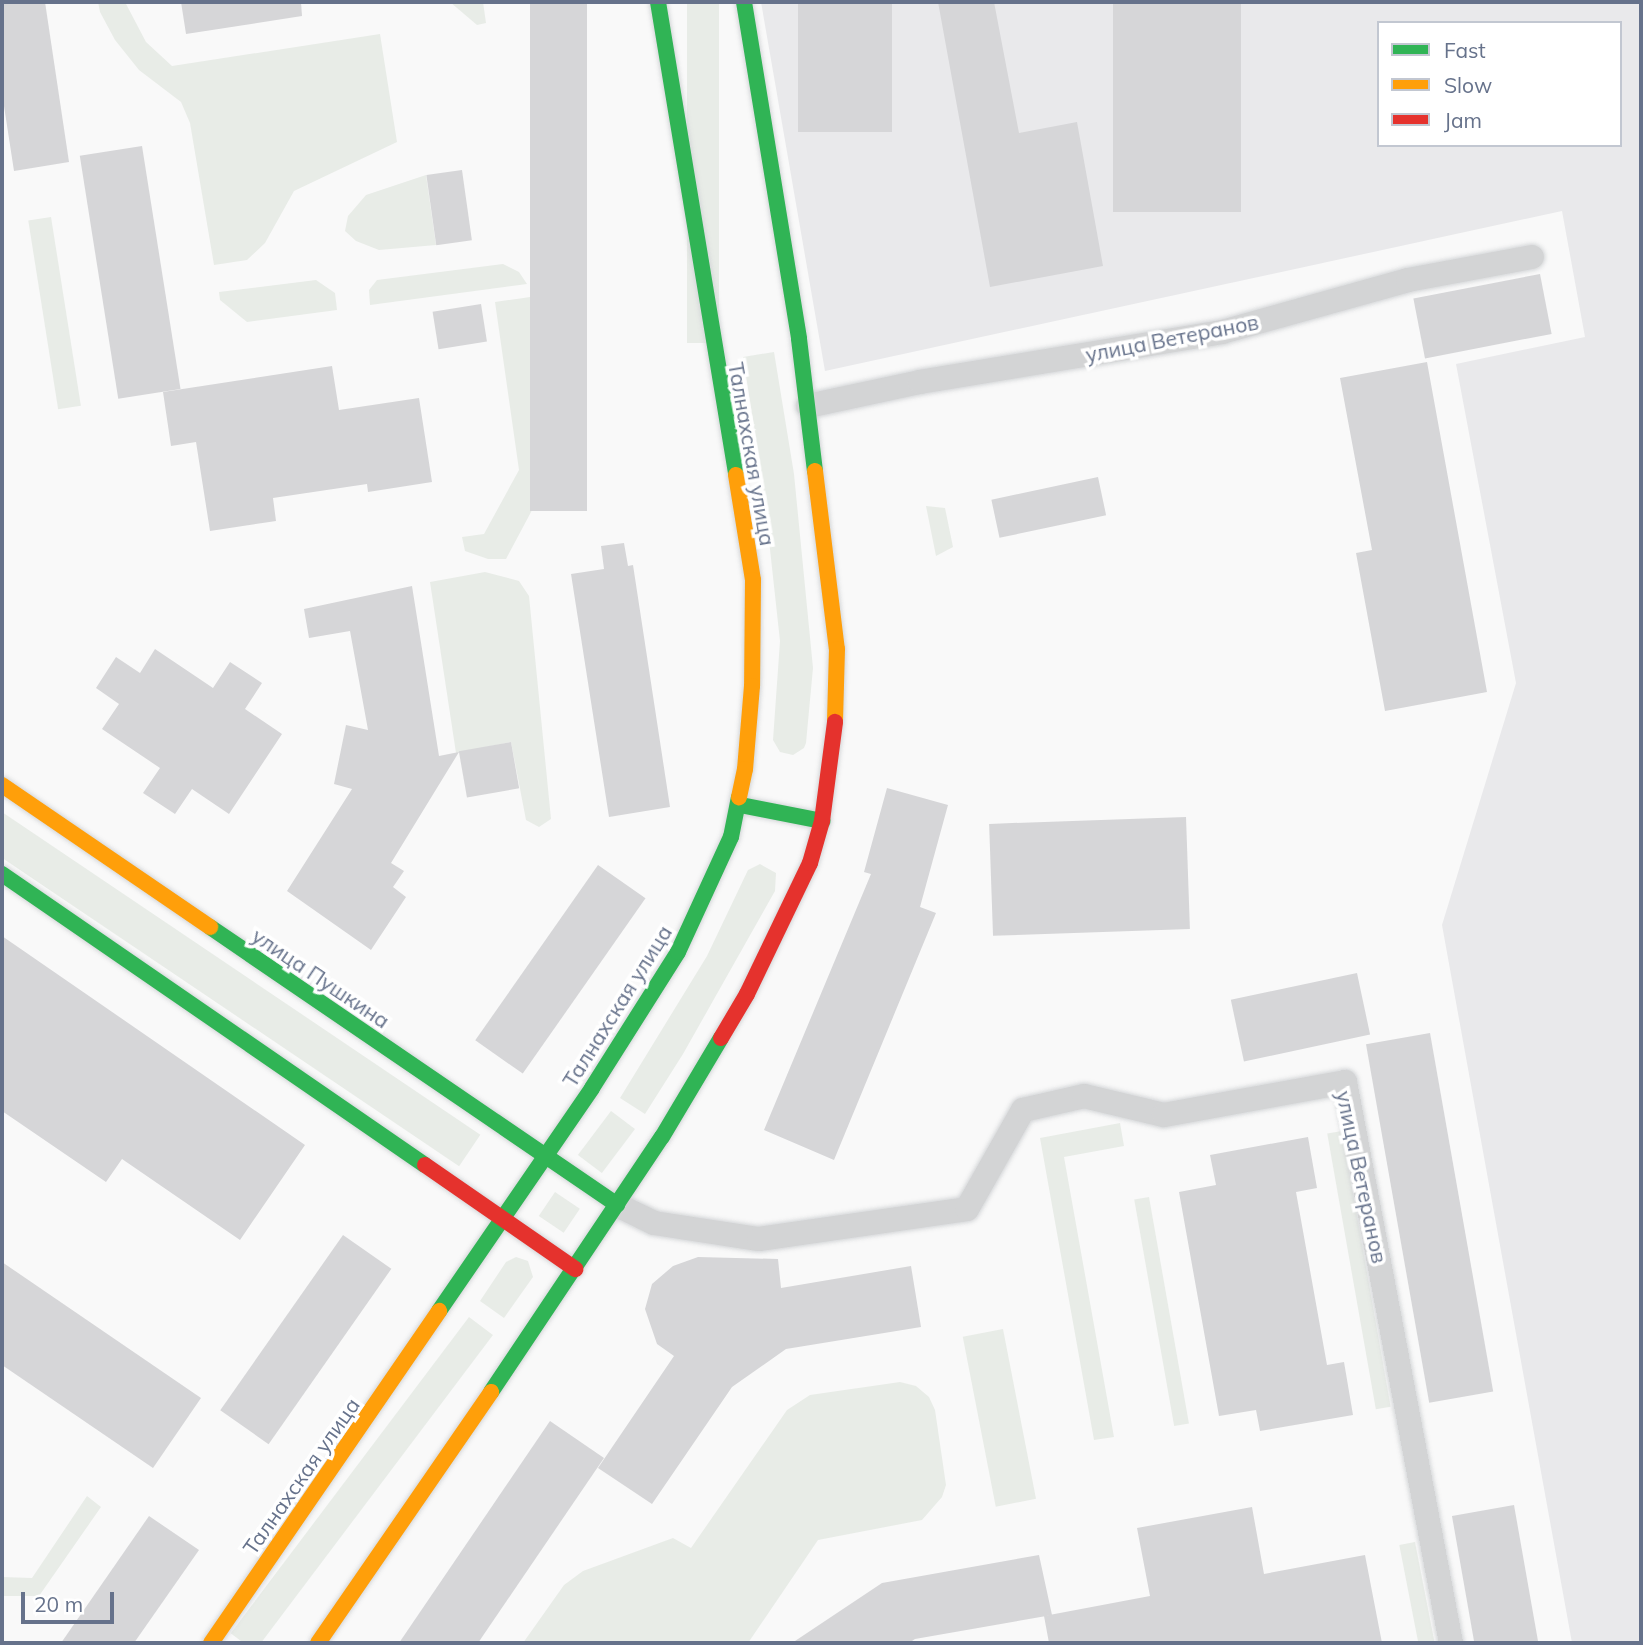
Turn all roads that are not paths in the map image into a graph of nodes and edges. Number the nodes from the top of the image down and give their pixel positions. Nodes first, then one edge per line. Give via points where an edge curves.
1 (659, 2) edge
2 (744, 2) edge
3 (1532, 257) dead end
4 (808, 406) junction
5 (2, 785) edge
6 (740, 805) junction
7 (822, 821) junction
8 (2, 874) edge
9 (545, 1157) junction
10 (617, 1205) junction
11 (503, 1219) junction
12 (575, 1269) junction
13 (211, 1643) edge
14 (318, 1643) edge
15 (1451, 1643) edge

1 - 6 street, Талнахская улица via 753,580 752,686
2 - 4 street
3 - 4 street, улица Ветеранов via 1408,280 1222,332 920,382
4 - 7 street via 837,649 835,723
5 - 9 street, улица Пушкина
6 - 7 street
6 - 9 street, Талнахская улица via 731,837 678,953
7 - 10 street via 810,863 747,995
8 - 11 street
9 - 10 street, улица Пушкина
9 - 11 street, Талнахская улица
10 - 12 street
10 - 15 street, улица Ветеранов via 654,1223 759,1239 967,1209 1023,1110 1084,1096 1164,1115 1345,1082
11 - 12 street
11 - 13 street, Талнахская улица
12 - 14 street

